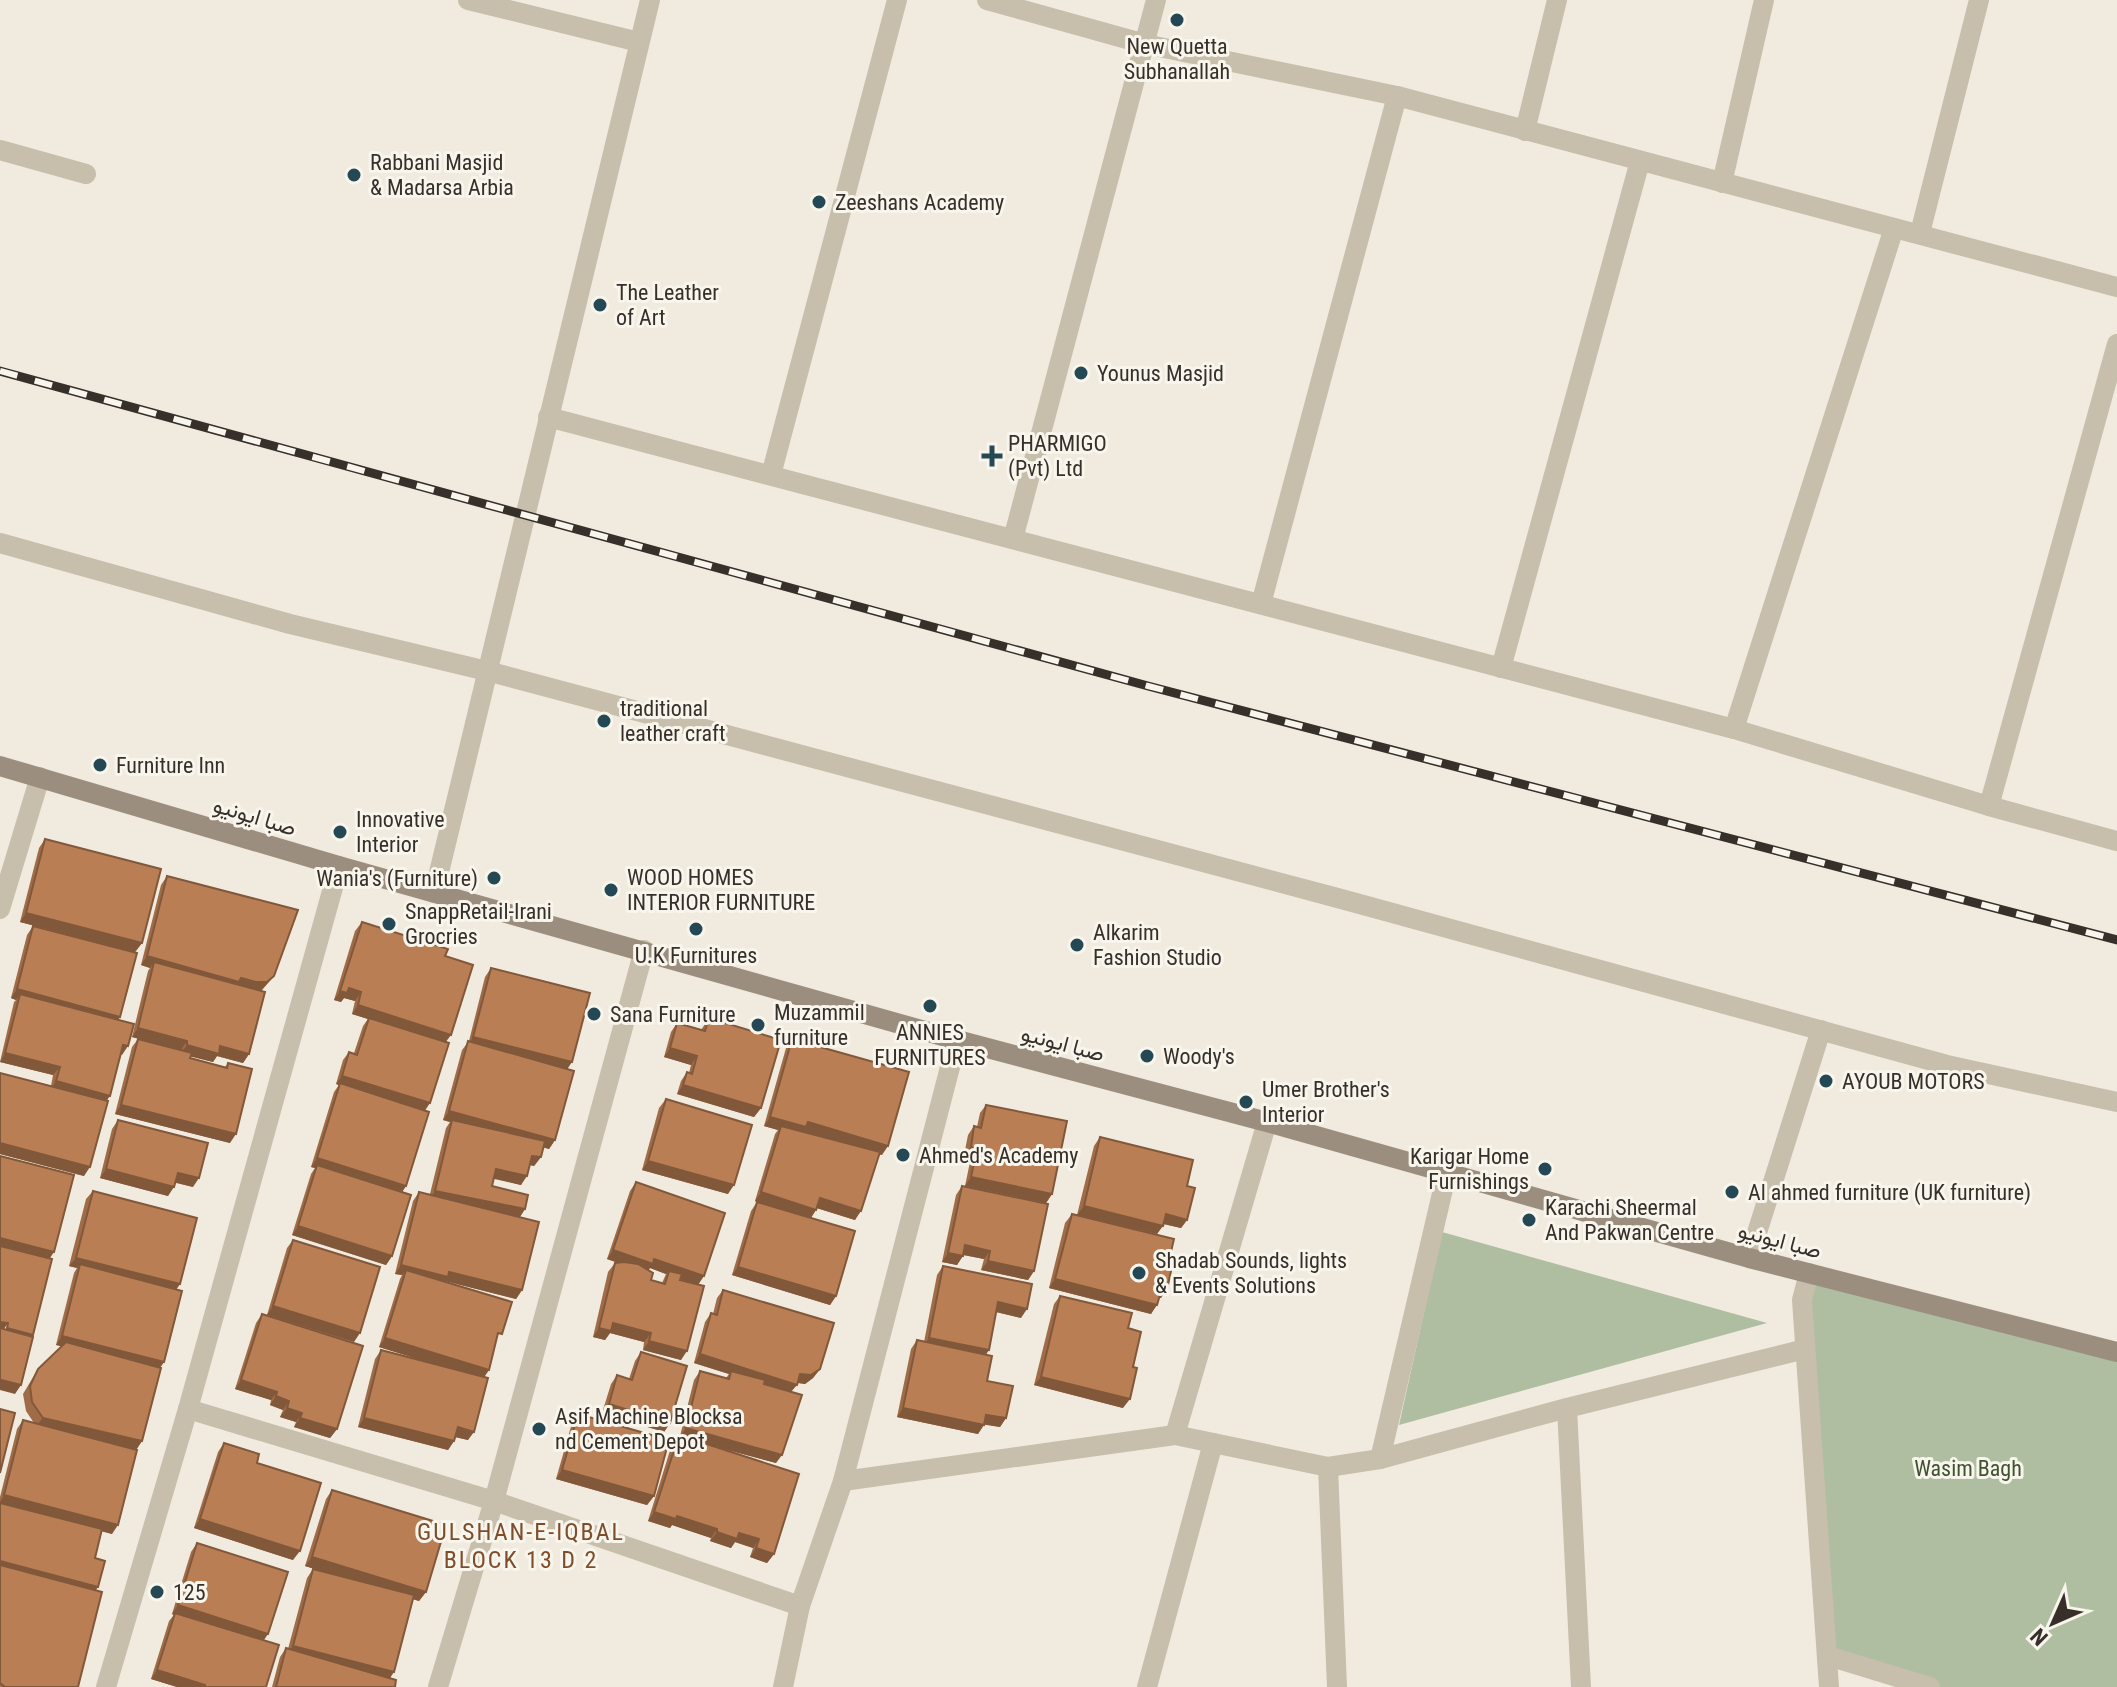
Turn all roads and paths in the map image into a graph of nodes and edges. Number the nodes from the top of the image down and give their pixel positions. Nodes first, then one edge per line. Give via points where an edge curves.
1 (468, 0) edge
2 (650, 0) edge
3 (897, 0) edge
4 (987, 0) edge
5 (1156, 0) edge
6 (1557, 0) edge
7 (1764, 0) edge
8 (1979, 0) edge
9 (639, 42) junction
10 (1145, 44) junction
11 (1397, 96) junction
12 (1525, 131) junction
13 (0, 150) edge
14 (1640, 161) junction
15 (86, 174) dead end
16 (1722, 183) junction
17 (1894, 228) junction
18 (1920, 233) junction
19 (2117, 287) edge
20 (2117, 344) edge
21 (548, 417) junction
22 (771, 475) junction
23 (1013, 539) junction
24 (0, 543) edge
25 (1261, 604) junction
26 (1501, 668) junction
27 (487, 671) junction
28 (1734, 729) junction
29 (0, 766) edge
30 (40, 777) junction
31 (1989, 806) junction
32 (2117, 841) edge
33 (339, 866) junction
34 (434, 893) junction
35 (0, 909) edge
36 (644, 950) junction
37 (1821, 1030) junction
38 (957, 1040) junction
39 (2117, 1102) edge
40 (1267, 1122) junction
41 (1447, 1172) junction
42 (1749, 1258) junction
43 (1809, 1273) junction
44 (1805, 1349) junction
45 (2117, 1352) edge
46 (1567, 1408) junction
47 (188, 1409) junction
48 (1175, 1435) junction
49 (1213, 1443) junction
50 (1380, 1459) junction
51 (1328, 1467) junction
52 (843, 1481) junction
53 (494, 1501) junction
54 (800, 1606) junction
55 (1828, 1656) junction
56 (106, 1687) edge
57 (438, 1687) edge
58 (783, 1687) edge
59 (1147, 1687) edge
60 (1337, 1687) edge
61 (1581, 1687) edge
62 (1829, 1687) edge
63 (1930, 1687) edge

1 - 9 street
2 - 9 street
3 - 22 street
4 - 10 street
5 - 10 street
6 - 12 street
7 - 16 street
8 - 18 street
9 - 21 street
10 - 11 street
10 - 23 street
11 - 12 street
11 - 25 street
12 - 14 street
13 - 15 street
14 - 16 street
14 - 26 street
16 - 17 street
17 - 18 street
17 - 28 street
18 - 19 street
20 - 31 street
21 - 22 street
21 - 27 street
22 - 23 street
23 - 25 street
24 - 27 street via 290,624
25 - 26 street
26 - 28 street
27 - 34 street
27 - 37 street
28 - 31 street
29 - 30 main road, صبا ایونیو
30 - 33 main road, صبا ایونیو
30 - 35 street
31 - 32 street
33 - 34 main road, صبا ایونیو
33 - 47 street
34 - 36 main road, صبا ایونیو
36 - 38 main road, صبا ایونیو
36 - 53 street
37 - 39 street via 1947,1065
37 - 42 street
38 - 40 main road, صبا ایونیو
38 - 52 street
40 - 41 main road, صبا ایونیو
40 - 48 street
41 - 42 main road, صبا ایونیو
41 - 50 street
42 - 43 main road, صبا ایونیو
43 - 44 street via 1802,1300
43 - 45 main road, صبا ایونیو
44 - 46 street
44 - 55 street
46 - 50 street
46 - 61 street
47 - 53 street
47 - 56 street
48 - 49 street
48 - 52 street
49 - 51 street
49 - 59 street
50 - 51 street
51 - 60 street
52 - 54 street
53 - 54 street
53 - 57 street
54 - 58 street
55 - 62 street
55 - 63 street

